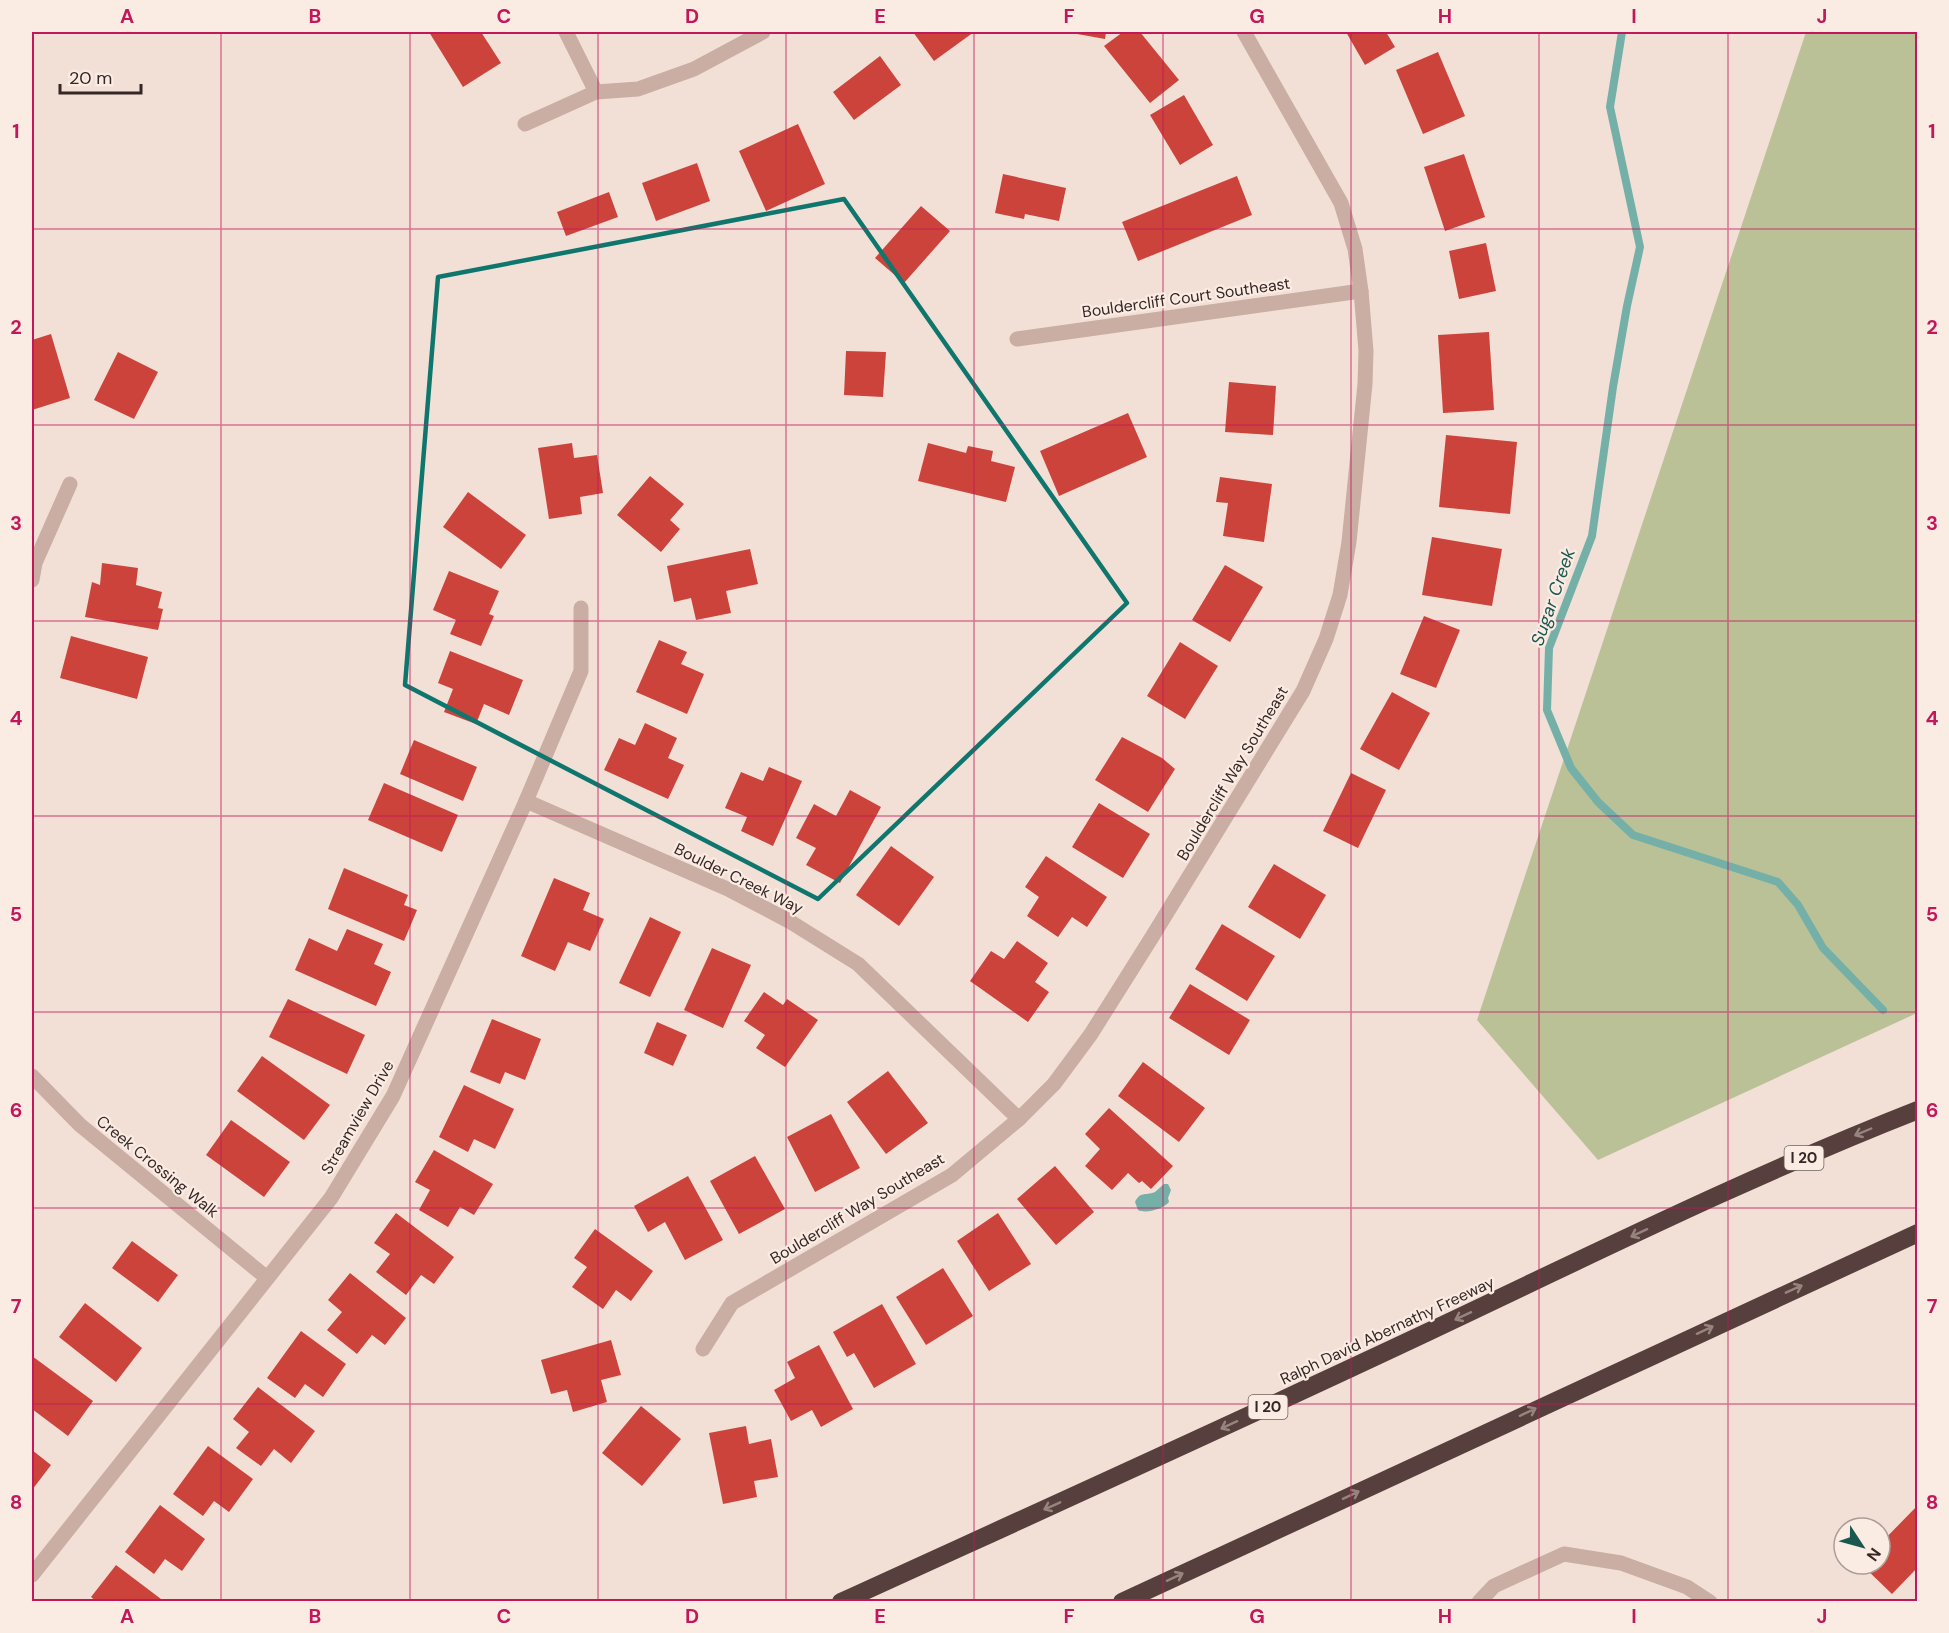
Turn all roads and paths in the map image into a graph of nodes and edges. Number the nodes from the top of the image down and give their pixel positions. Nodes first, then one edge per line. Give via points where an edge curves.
1 (566, 32) edge
2 (763, 32) edge
3 (1244, 32) edge
4 (596, 92) junction
5 (525, 124) dead end
6 (1361, 291) junction
7 (1017, 339) dead end
8 (70, 484) dead end
9 (32, 580) edge
10 (581, 608) dead end
11 (526, 801) junction
12 (32, 1076) edge
13 (1917, 1110) edge
14 (1019, 1119) junction
15 (1917, 1233) edge
16 (267, 1278) junction
17 (703, 1349) dead end
18 (32, 1575) edge
19 (842, 1602) edge
20 (1122, 1602) edge
21 (1479, 1602) edge
22 (1710, 1602) edge

1 - 4 street
2 - 4 street via 694,69 638,89
3 - 6 street, Bouldercliff Way Southeast via 1341,203 1355,249
4 - 5 street
6 - 7 street, Bouldercliff Court Southeast
6 - 14 street, Bouldercliff Way Southeast via 1365,384 1340,595 1326,639 1303,692 1090,1034 1054,1084
8 - 9 street via 35,563
10 - 11 street, Streamview Drive via 581,671
11 - 14 street, Boulder Creek Way via 730,890 858,964
11 - 16 street, Streamview Drive via 393,1096 331,1198
12 - 16 street, Creek Crossing Walk via 80,1125
13 -> 19 highway, Ralph David Abernathy Freeway / I 20 via 1692,1208 1234,1424
14 - 17 street, Bouldercliff Way Southeast via 952,1175 732,1303
20 -> 15 highway
16 - 18 street, Streamview Drive
21 - 22 street via 1494,1586 1564,1554 1621,1563 1687,1587

